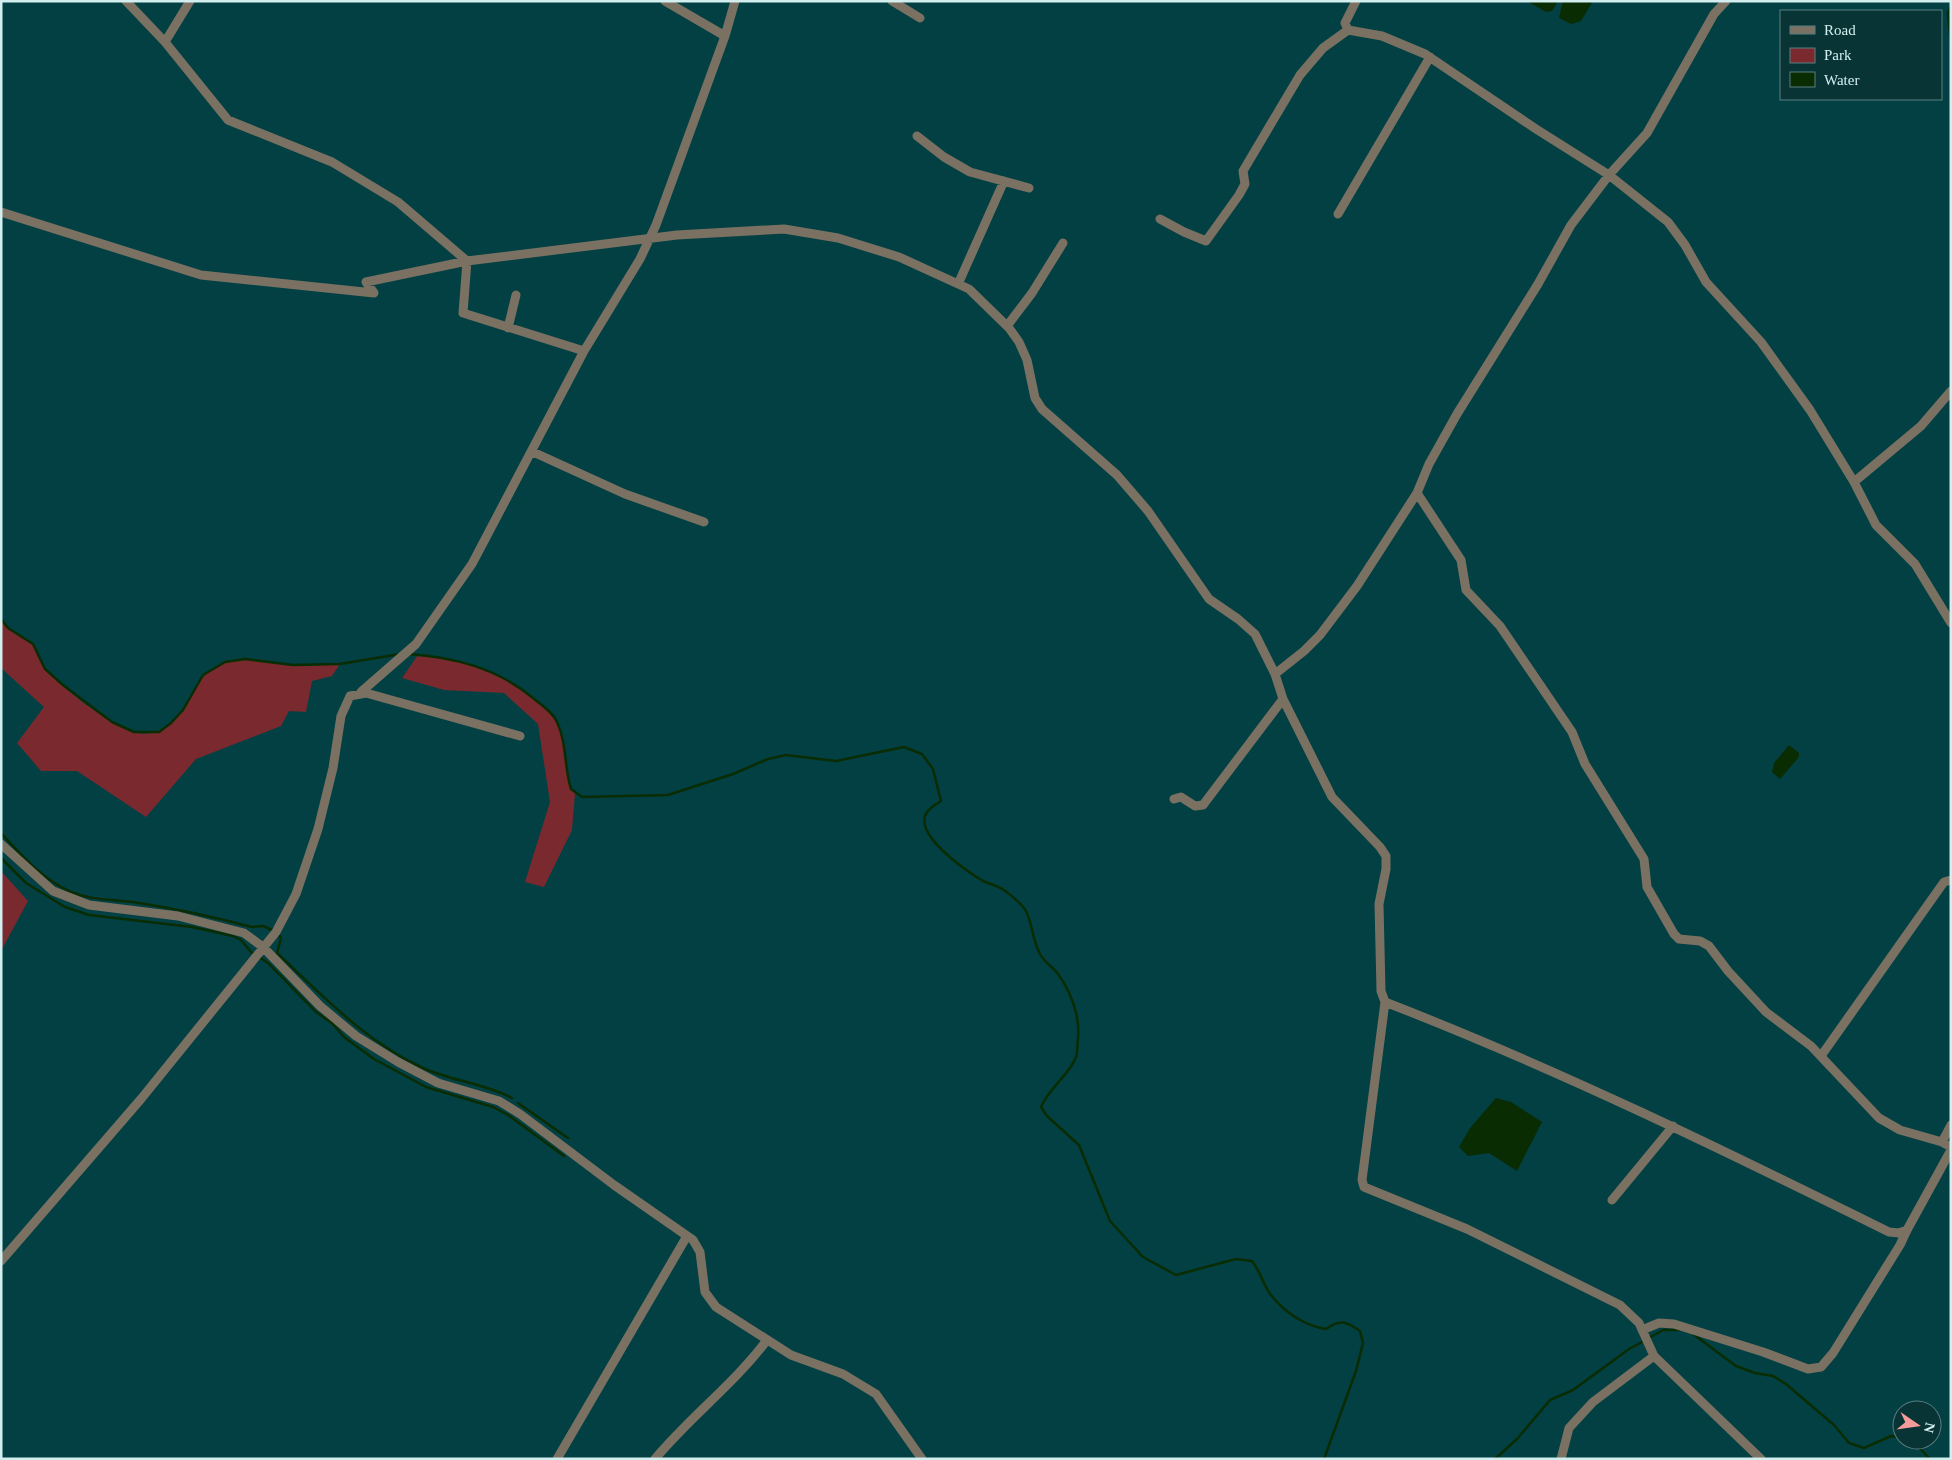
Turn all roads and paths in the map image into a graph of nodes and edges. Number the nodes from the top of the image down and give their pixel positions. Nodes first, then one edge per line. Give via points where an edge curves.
1 (126, 1) edge
2 (190, 1) edge
3 (665, 1) edge
4 (735, 1) edge
5 (892, 1) edge
6 (1356, 1) edge
7 (1726, 1) edge
8 (920, 18) dead end
9 (1348, 30) junction
10 (725, 36) junction
11 (164, 42) junction
12 (1430, 58) junction
13 (917, 136) dead end
14 (1609, 174) junction
15 (1004, 181) junction
16 (1029, 188) dead end
17 (1, 212) edge
18 (1338, 214) dead end
19 (1160, 218) dead end
20 (650, 238) junction
21 (1063, 243) dead end
22 (467, 261) junction
23 (959, 282) junction
24 (516, 295) dead end
25 (1007, 326) junction
26 (508, 328) junction
27 (584, 351) junction
28 (1951, 391) edge
29 (533, 452) junction
30 (1854, 482) junction
31 (1417, 493) junction
32 (704, 522) dead end
33 (1951, 623) edge
34 (1275, 674) junction
35 (360, 692) junction
36 (1283, 700) junction
37 (520, 736) dead end
38 (1174, 799) dead end
39 (1, 844) edge
40 (1951, 880) edge
41 (263, 947) junction
42 (1385, 1002) junction
43 (1821, 1056) junction
44 (1951, 1125) edge
45 (1673, 1126) junction
46 (1942, 1142) junction
47 (1951, 1149) edge
48 (1612, 1200) dead end
49 (1907, 1230) junction
50 (687, 1236) junction
51 (1, 1261) edge
52 (1643, 1332) junction
53 (767, 1340) junction
54 (1652, 1353) junction
55 (557, 1459) edge
56 (655, 1459) edge
57 (922, 1459) edge
58 (1561, 1459) edge
59 (1761, 1459) edge

1 - 11 street
2 - 11 street
3 - 10 street
4 - 10 street
5 - 8 street
6 - 9 street via 1345,23
7 - 14 street via 1714,14 1647,133
9 - 12 street via 1401,42
9 - 19 street via 1323,48 1300,75 1243,170 1245,184 1239,195 1206,241
10 - 20 street
11 - 22 street via 228,120 332,162 398,202
12 - 14 street via 1536,130
12 - 18 street
13 - 15 street via 970,172
14 - 30 street via 1668,222 1706,282 1761,342 1799,395
14 - 31 street via 1571,225 1457,414
15 - 16 street
15 - 23 street
17 - 22 street via 200,275 251,282 374,293 366,282
20 - 22 street
20 - 23 street via 784,229 846,241 899,257
20 - 27 street
21 - 25 street
22 - 26 street via 463,313
23 - 25 street
24 - 26 street
25 - 34 street via 1027,360 1035,398 1042,409 1117,475 1148,511 1209,599 1255,634
26 - 27 street
27 - 29 street
28 - 30 street via 1921,426
29 - 32 street via 625,494
29 - 35 street via 472,564 416,644
30 - 33 street via 1876,525 1915,564
31 - 34 street via 1357,586 1320,635
31 - 43 street via 1461,560 1466,590 1500,626 1572,732 1594,780 1644,859 1647,887 1674,934 1679,939 1705,942 1766,1012
34 - 36 street
35 - 37 street
35 - 41 street via 350,696 343,707 318,829 296,894 276,932
36 - 38 street via 1203,805 1195,806 1181,797
36 - 42 street via 1332,797 1386,856 1379,904 1381,991
39 - 41 street via 53,891 89,905 178,916 244,933
40 - 43 street via 1944,882
41 - 50 street via 320,1006 356,1036 438,1083 499,1101
41 - 51 street via 141,1099
42 - 45 street via 1480,1039
42 - 52 street via 1362,1180 1364,1187 1467,1230 1620,1305 1639,1323
43 - 46 street via 1879,1118 1900,1130
44 - 46 street
45 - 48 street
45 - 49 street via 1889,1232
46 - 47 street
47 - 49 street
49 - 52 street via 1833,1353 1815,1370 1674,1324 1659,1323
50 - 53 street via 700,1252 705,1292 716,1307
50 - 55 street
52 - 54 street
53 - 56 street via 753,1359
53 - 57 street via 791,1355 843,1374 876,1394
54 - 58 street via 1593,1402 1569,1428
54 - 59 street

